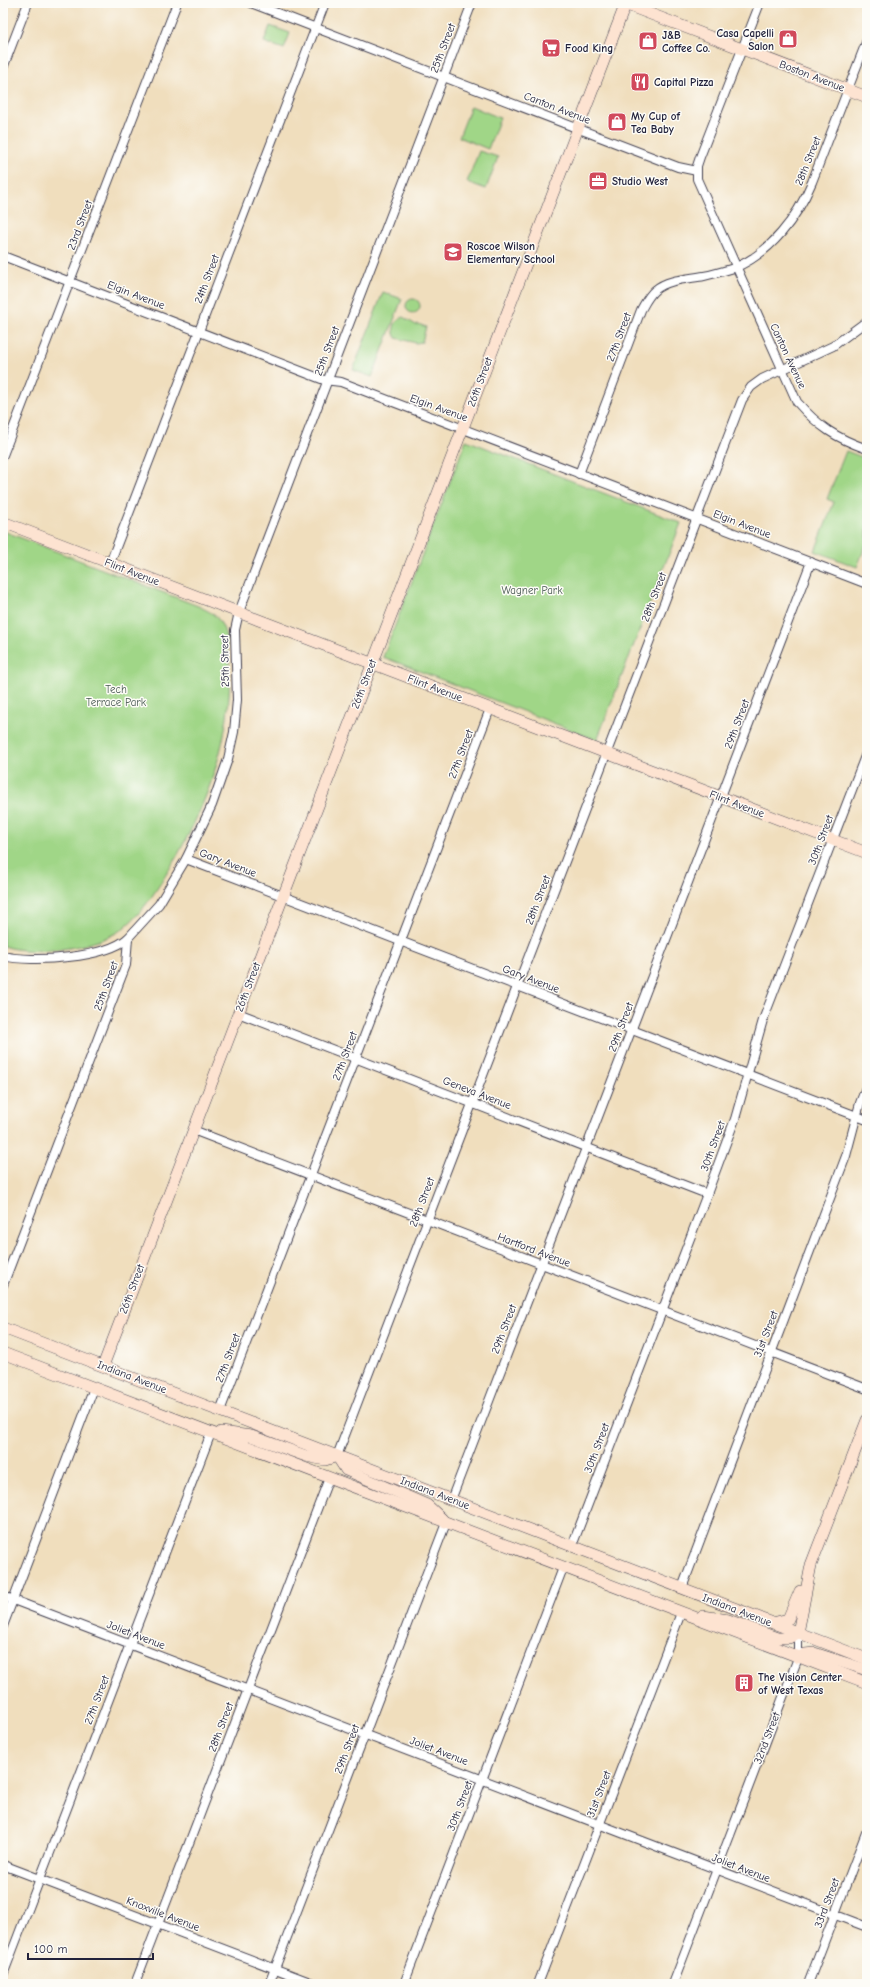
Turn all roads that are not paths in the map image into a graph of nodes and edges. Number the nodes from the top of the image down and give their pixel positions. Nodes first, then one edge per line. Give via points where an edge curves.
1 (28, 3) edge
2 (177, 3) edge
3 (251, 3) edge
4 (326, 3) edge
5 (472, 3) edge
6 (624, 3) edge
7 (760, 3) edge
8 (316, 28) junction
9 (867, 40) edge
10 (742, 49) junction
11 (3, 68) edge
12 (444, 77) junction
13 (848, 89) junction
14 (867, 97) edge
15 (578, 128) junction
16 (697, 171) junction
17 (3, 256) edge
18 (736, 267) junction
19 (70, 281) junction
20 (867, 321) edge
21 (199, 332) junction
22 (782, 370) junction
23 (328, 380) junction
24 (463, 428) junction
25 (867, 450) edge
26 (3, 455) edge
27 (579, 474) junction
28 (696, 518) junction
29 (3, 522) edge
30 (811, 562) junction
31 (110, 563) junction
32 (867, 584) edge
33 (239, 612) junction
34 (372, 663) junction
35 (490, 709) junction
36 (867, 751) edge
37 (606, 753) junction
38 (721, 797) junction
39 (832, 840) junction
40 (867, 853) edge
41 (186, 859) junction
42 (283, 896) junction
43 (128, 938) junction
44 (400, 941) junction
45 (3, 956) edge
46 (517, 985) junction
47 (238, 1013) junction
48 (631, 1029) junction
49 (356, 1058) junction
50 (748, 1074) junction
51 (867, 1086) edge
52 (472, 1103) junction
53 (857, 1116) junction
54 (867, 1120) edge
55 (193, 1130) junction
56 (586, 1146) junction
57 (310, 1176) junction
58 (707, 1194) junction
59 (427, 1220) junction
60 (541, 1264) junction
61 (3, 1285) edge
62 (662, 1310) junction
63 (3, 1328) edge
64 (771, 1352) junction
65 (3, 1353) edge
66 (103, 1366) junction
67 (94, 1388) junction
68 (867, 1389) edge
69 (220, 1411) junction
70 (867, 1420) edge
71 (211, 1433) junction
72 (337, 1456) junction
73 (329, 1478) junction
74 (451, 1500) junction
75 (446, 1523) junction
76 (572, 1546) junction
77 (811, 1565) junction
78 (563, 1568) junction
79 (682, 1588) junction
80 (3, 1596) edge
81 (13, 1600) junction
82 (680, 1613) junction
83 (773, 1623) junction
84 (3, 1626) edge
85 (798, 1633) junction
86 (130, 1644) junction
87 (798, 1658) junction
88 (867, 1659) edge
89 (867, 1670) edge
90 (867, 1683) edge
91 (248, 1690) junction
92 (365, 1735) junction
93 (482, 1780) junction
94 (599, 1825) junction
95 (867, 1830) edge
96 (3, 1865) edge
97 (716, 1870) junction
98 (40, 1879) junction
99 (834, 1915) junction
100 (158, 1924) junction
101 (867, 1927) edge
102 (275, 1969) junction
103 (3, 1975) edge
104 (135, 1984) edge
105 (269, 1984) edge
106 (315, 1984) edge
107 (404, 1984) edge
108 (538, 1984) edge
109 (673, 1984) edge
110 (808, 1984) edge

1 - 11 street
2 - 19 street, 23rd Street
3 - 8 street, Canton Avenue
4 - 8 street, 24th Street
5 - 12 street, 25th Street
6 - 10 street, Boston Avenue
6 - 15 street, 26th Street
7 - 10 street
8 - 12 street, Canton Avenue
8 - 21 street, 24th Street
9 - 13 street, 28th Street
10 - 13 street, Boston Avenue
10 - 16 street via 700,156
12 - 15 street, Canton Avenue
12 - 23 street, 25th Street
13 - 14 street, Boston Avenue
13 - 18 street, 28th Street via 797,214 770,243
15 - 16 street, Canton Avenue
15 - 24 street, 26th Street
16 - 18 street, Canton Avenue via 699,184
17 - 19 street, Elgin Avenue
18 - 22 street, Canton Avenue
18 - 27 street, 27th Street via 666,284 647,298
19 - 21 street, Elgin Avenue
19 - 26 street, 23rd Street
20 - 22 street via 834,346
21 - 23 street, Elgin Avenue
21 - 31 street, 24th Street
22 - 25 street, Canton Avenue via 797,402 815,422 837,437
22 - 28 street, 28th Street via 751,387 742,400
23 - 24 street, Elgin Avenue via 341,382
23 - 33 street, 25th Street
24 - 27 street, Elgin Avenue
24 - 34 street, 26th Street
27 - 28 street, Elgin Avenue
28 - 30 street, Elgin Avenue
28 - 37 street, 28th Street
29 - 31 street, Flint Avenue
30 - 32 street, Elgin Avenue
30 - 38 street, 29th Street
31 - 33 street, Flint Avenue
33 - 34 street, Flint Avenue
33 - 41 street, 25th Street via 235,630 237,700 234,732 228,759 212,805
34 - 35 street, Flint Avenue
34 - 42 street, 26th Street
35 - 37 street, Flint Avenue
35 - 44 street, 27th Street
36 - 39 street, 30th Street
37 - 38 street, Flint Avenue
37 - 46 street, 28th Street
38 - 39 street, Flint Avenue
38 - 48 street, 29th Street
39 - 40 street, Flint Avenue
39 - 50 street, 30th Street via 763,1020
41 - 42 street, Gary Avenue
41 - 43 street, 25th Street via 159,904
42 - 44 street, Gary Avenue
42 - 47 street, 26th Street
43 - 45 street via 106,949 66,958 29,960
43 - 61 street, 25th Street via 126,965
44 - 46 street, Gary Avenue
44 - 49 street, 27th Street
46 - 48 street, Gary Avenue
46 - 52 street, 28th Street
47 - 49 street, Geneva Avenue
47 - 55 street, 26th Street
48 - 50 street, Gary Avenue
48 - 56 street, 29th Street
49 - 52 street, Geneva Avenue
49 - 57 street, 27th Street
50 - 53 street, Gary Avenue
50 - 58 street, 30th Street via 735,1119
51 - 53 street, 31st Street
52 - 56 street, Geneva Avenue
52 - 59 street, 28th Street
53 - 54 street, Gary Avenue
53 - 64 street, 31st Street via 846,1156
55 - 57 street, Hartford Avenue
55 - 66 street, 26th Street
56 - 58 street, Geneva Avenue
56 - 60 street, 29th Street
57 - 59 street, Hartford Avenue
57 - 69 street, 27th Street
58 - 62 street, 30th Street
59 - 60 street, Hartford Avenue
59 - 72 street, 28th Street
60 - 62 street, Hartford Avenue
60 - 74 street, 29th Street
62 - 64 street, Hartford Avenue
62 - 76 street, 30th Street
63 - 66 street, Indiana Avenue
64 - 68 street, Hartford Avenue
64 - 79 street, 31st Street
65 - 67 street, Indiana Avenue
66 - 69 street, Indiana Avenue
67 - 71 street, Indiana Avenue
67 - 81 street
69 - 72 street, Indiana Avenue
70 - 77 street, 32nd Street
71 - 72 street via 227,1432 250,1436 325,1460
71 - 73 street, Indiana Avenue
71 - 86 street, 27th Street
72 - 74 street, Indiana Avenue
72 - 75 street via 346,1470 427,1505
73 - 75 street, Indiana Avenue
73 - 91 street, 28th Street
74 - 76 street, Indiana Avenue
75 - 78 street, Indiana Avenue
75 - 92 street, 29th Street
76 - 79 street, Indiana Avenue
77 - 83 street via 790,1617 785,1621
77 - 85 street, 32nd Street
78 - 82 street, Indiana Avenue
78 - 93 street, 30th Street
79 - 83 street, Indiana Avenue
80 - 81 street, Joliet Avenue
81 - 84 street
81 - 86 street, Joliet Avenue
82 - 85 street via 728,1620 777,1638 789,1638
82 - 87 street, Indiana Avenue
82 - 94 street, 31st Street
83 - 85 street, Indiana Avenue
85 - 87 street, 32nd Street
85 - 88 street, Indiana Avenue
86 - 91 street, Joliet Avenue
86 - 98 street, 27th Street
87 - 89 street via 814,1653
87 - 90 street, Indiana Avenue
87 - 97 street, 32nd Street
91 - 92 street, Joliet Avenue
91 - 100 street, 28th Street
92 - 93 street, Joliet Avenue
92 - 102 street, 29th Street
93 - 94 street, Joliet Avenue
93 - 107 street, 30th Street
94 - 97 street, Joliet Avenue
94 - 108 street, 31st Street
95 - 99 street, 33rd Street
96 - 98 street, Knoxville Avenue
97 - 99 street, Joliet Avenue
97 - 109 street, 32nd Street
98 - 100 street, Knoxville Avenue
98 - 103 street, 27th Street
99 - 101 street, Joliet Avenue
99 - 110 street, 33rd Street
100 - 102 street, Knoxville Avenue
100 - 104 street, 28th Street
102 - 105 street, 29th Street
102 - 106 street, Knoxville Avenue

